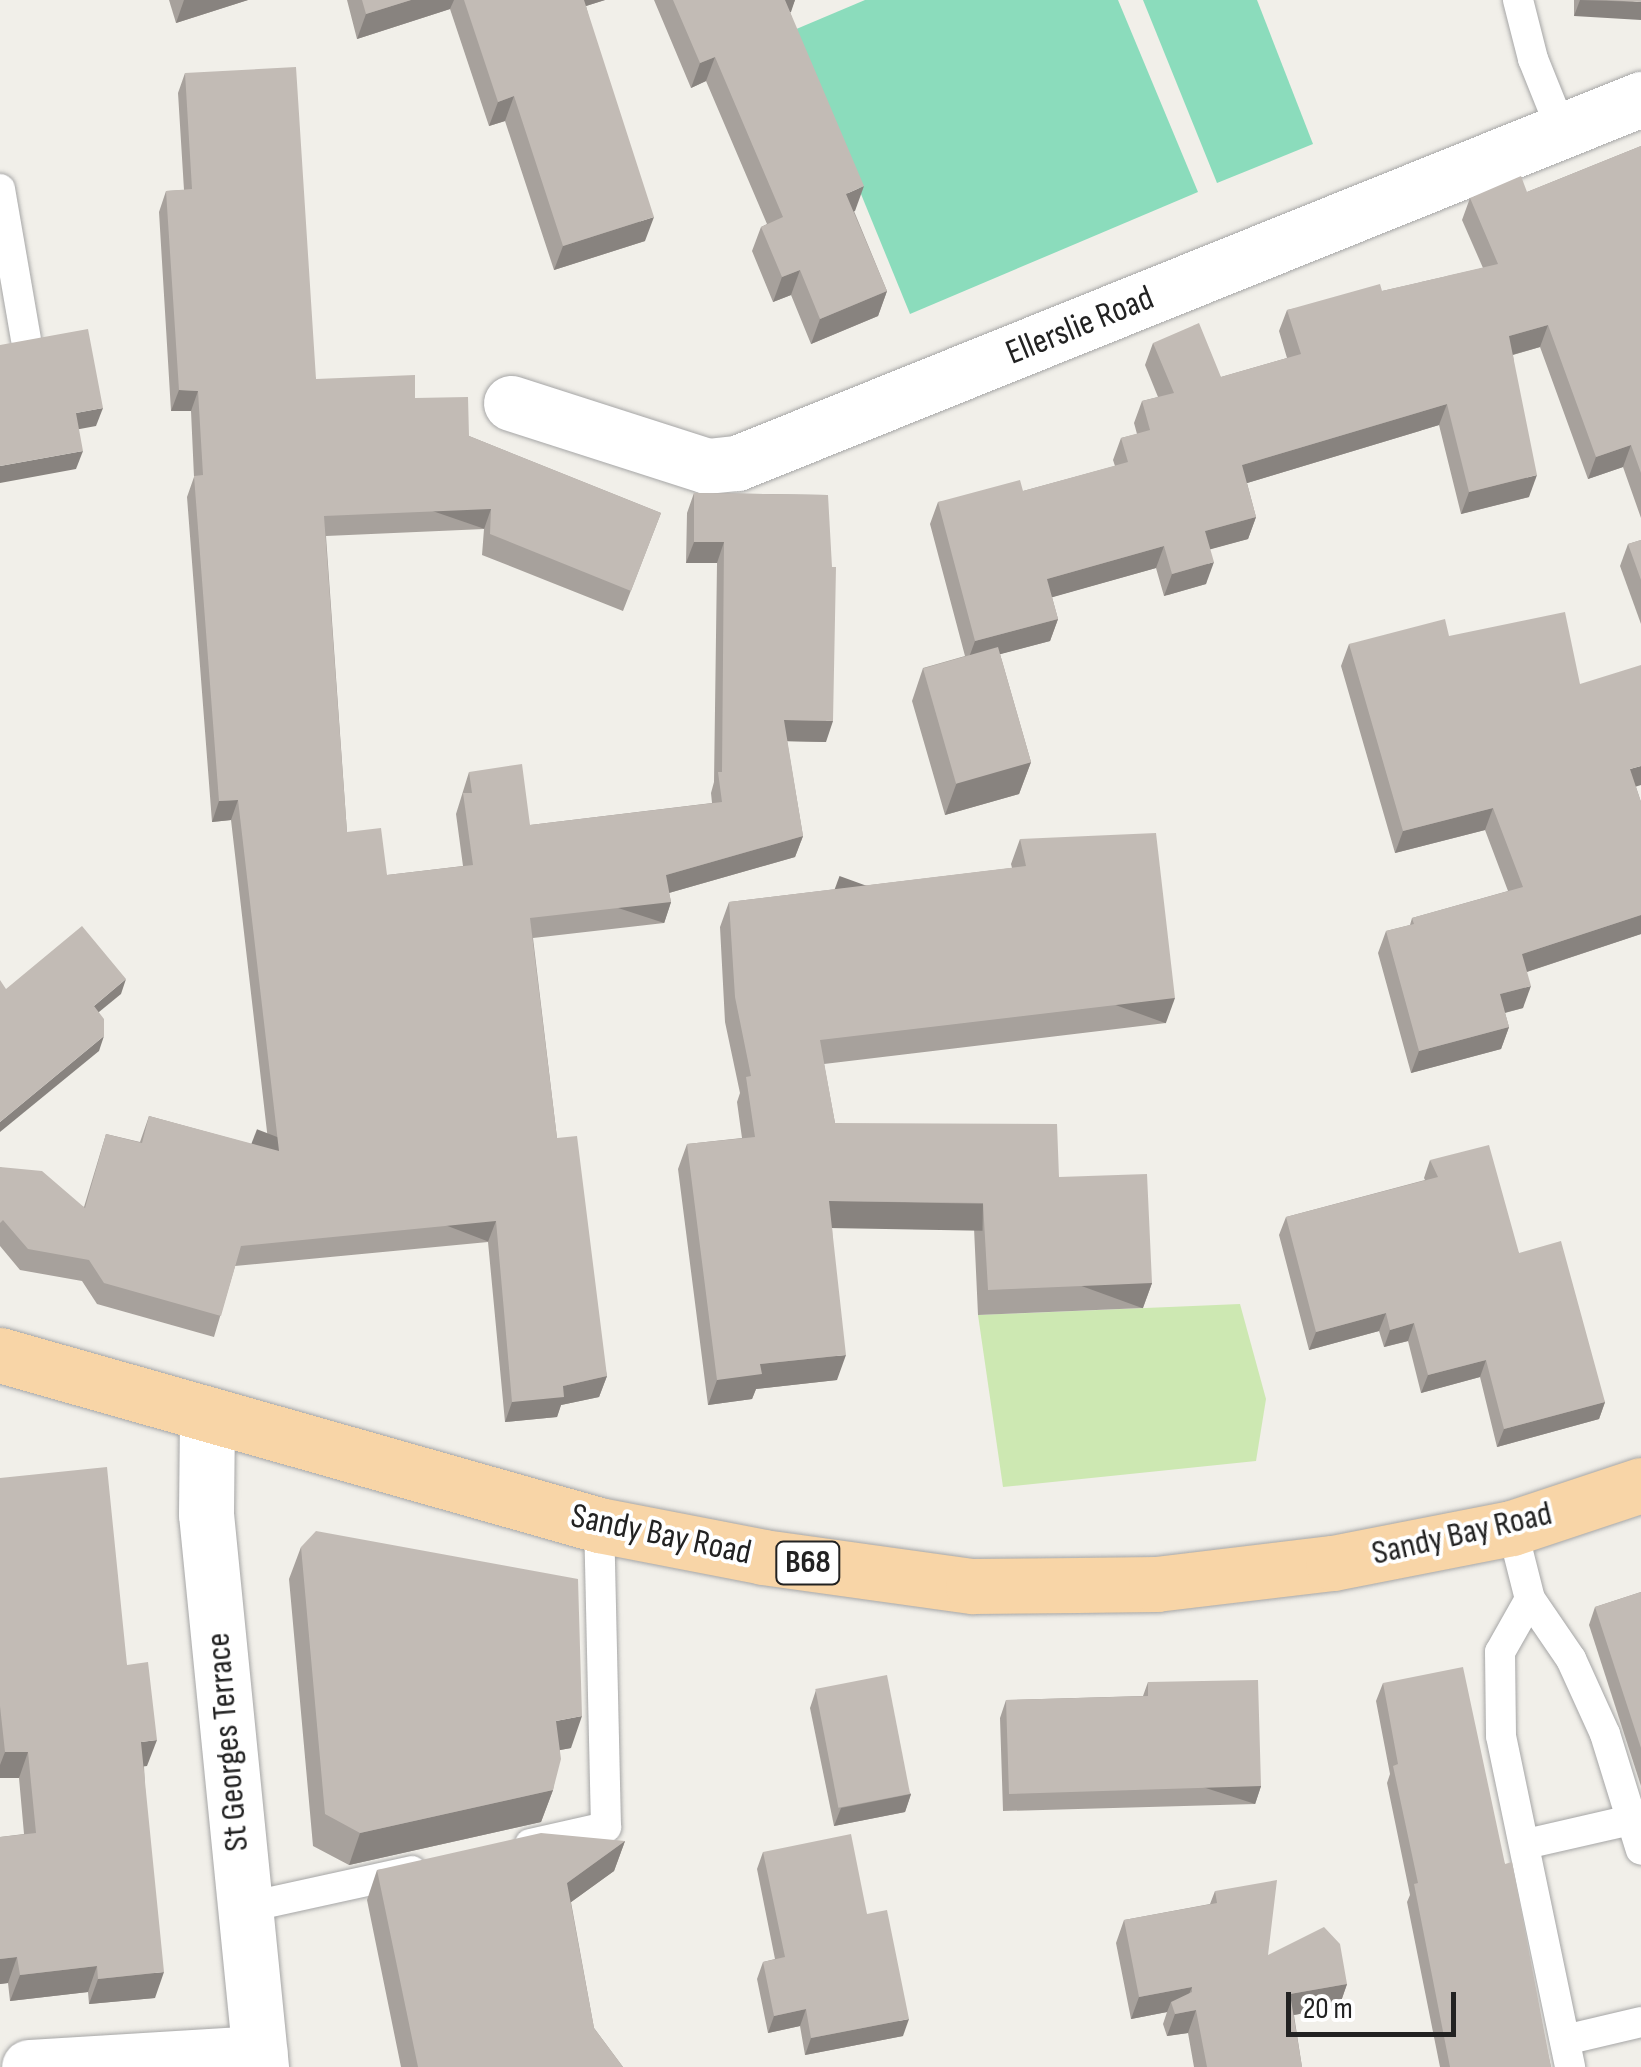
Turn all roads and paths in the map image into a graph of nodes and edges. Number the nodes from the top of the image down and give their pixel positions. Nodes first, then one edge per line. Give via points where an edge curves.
1 (1518, 0) edge
2 (1641, 99) edge
3 (1562, 131) junction
4 (0, 190) edge
5 (26, 339) edge
6 (511, 403) dead end
7 (0, 1356) edge
8 (208, 1417) junction
9 (1638, 1488) edge
10 (598, 1525) junction
11 (1512, 1528) junction
12 (1530, 1599) junction
13 (1631, 1820) junction
14 (1526, 1844) junction
15 (508, 1849) edge
16 (1641, 1850) edge
17 (450, 1862) edge
18 (244, 1908) junction
19 (1641, 2022) edge
20 (1567, 2054) edge
21 (261, 2060) edge
22 (29, 2067) edge

1 - 3 lane
2 - 3 street, Ellerslie Road
3 - 6 street, Ellerslie Road via 736,463 707,466
4 - 5 lane
7 - 8 main road, Sandy Bay Road / B68
8 - 10 main road, Sandy Bay Road / B68
8 - 18 street, St Georges Terrace via 206,1514
9 - 11 main road, Sandy Bay Road / B68
10 - 11 main road, Sandy Bay Road / B68 via 763,1557 973,1586 1156,1584 1332,1563
10 - 15 lane via 606,1827
11 - 12 lane
12 - 13 lane via 1571,1659
12 - 14 lane via 1500,1652 1501,1736
13 - 14 lane
13 - 16 lane
14 - 20 lane
17 - 18 lane
18 - 21 street, St Georges Terrace
19 - 20 lane
21 - 22 street

